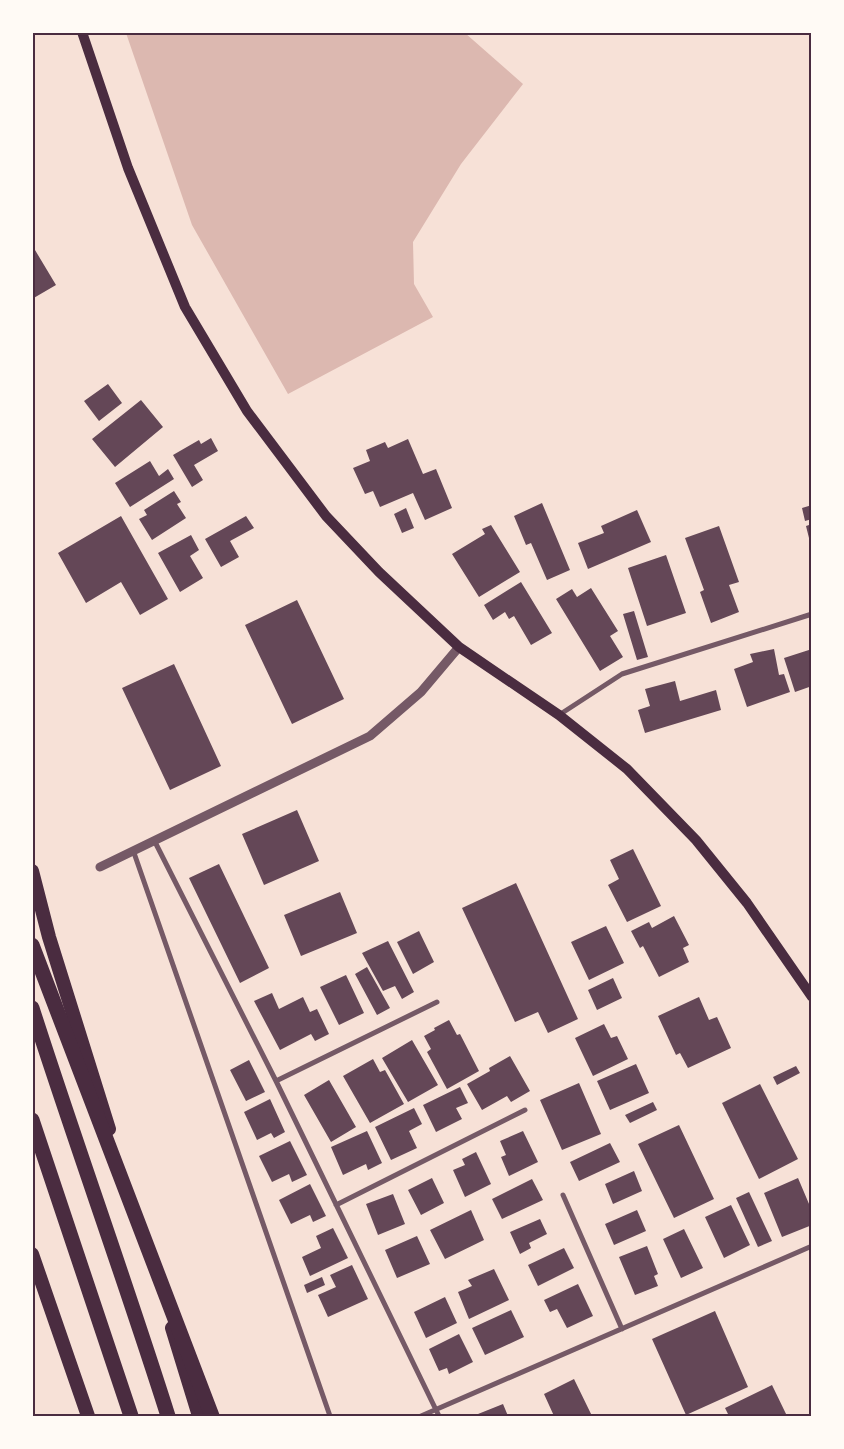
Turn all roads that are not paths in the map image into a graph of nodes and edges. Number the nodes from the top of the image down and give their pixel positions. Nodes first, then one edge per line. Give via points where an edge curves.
1 (82, 32) edge
2 (812, 614) edge
3 (459, 647) junction
4 (559, 715) junction
5 (154, 840) junction
6 (132, 850) junction
7 (100, 867) dead end
8 (32, 871) edge
9 (32, 945) edge
10 (812, 998) edge
11 (437, 1002) dead end
12 (32, 1008) edge
13 (276, 1081) junction
14 (525, 1110) dead end
15 (32, 1120) edge
16 (563, 1196) dead end
17 (336, 1205) junction
18 (812, 1246) edge
19 (32, 1254) edge
20 (622, 1329) junction
21 (436, 1410) junction
22 (88, 1416) edge
23 (131, 1416) edge
24 (168, 1416) edge
25 (199, 1416) edge
26 (212, 1416) edge
27 (330, 1416) edge
28 (421, 1416) edge
29 (439, 1416) edge

1 - 3 main road via 128,168 185,307 247,411 326,516 379,572
2 - 4 street via 622,674
3 - 4 main road
3 - 5 street via 421,692 370,736
4 - 10 main road via 627,769 696,840 747,903
5 - 6 street
5 - 13 street
6 - 7 street
6 - 27 street
8 - 25 highway via 49,937
9 - 26 highway
11 - 13 street
12 - 24 highway
13 - 17 street
14 - 17 street
15 - 23 highway
16 - 20 street
17 - 21 street
18 - 20 street
19 - 22 highway
20 - 21 street
21 - 28 street
21 - 29 street

